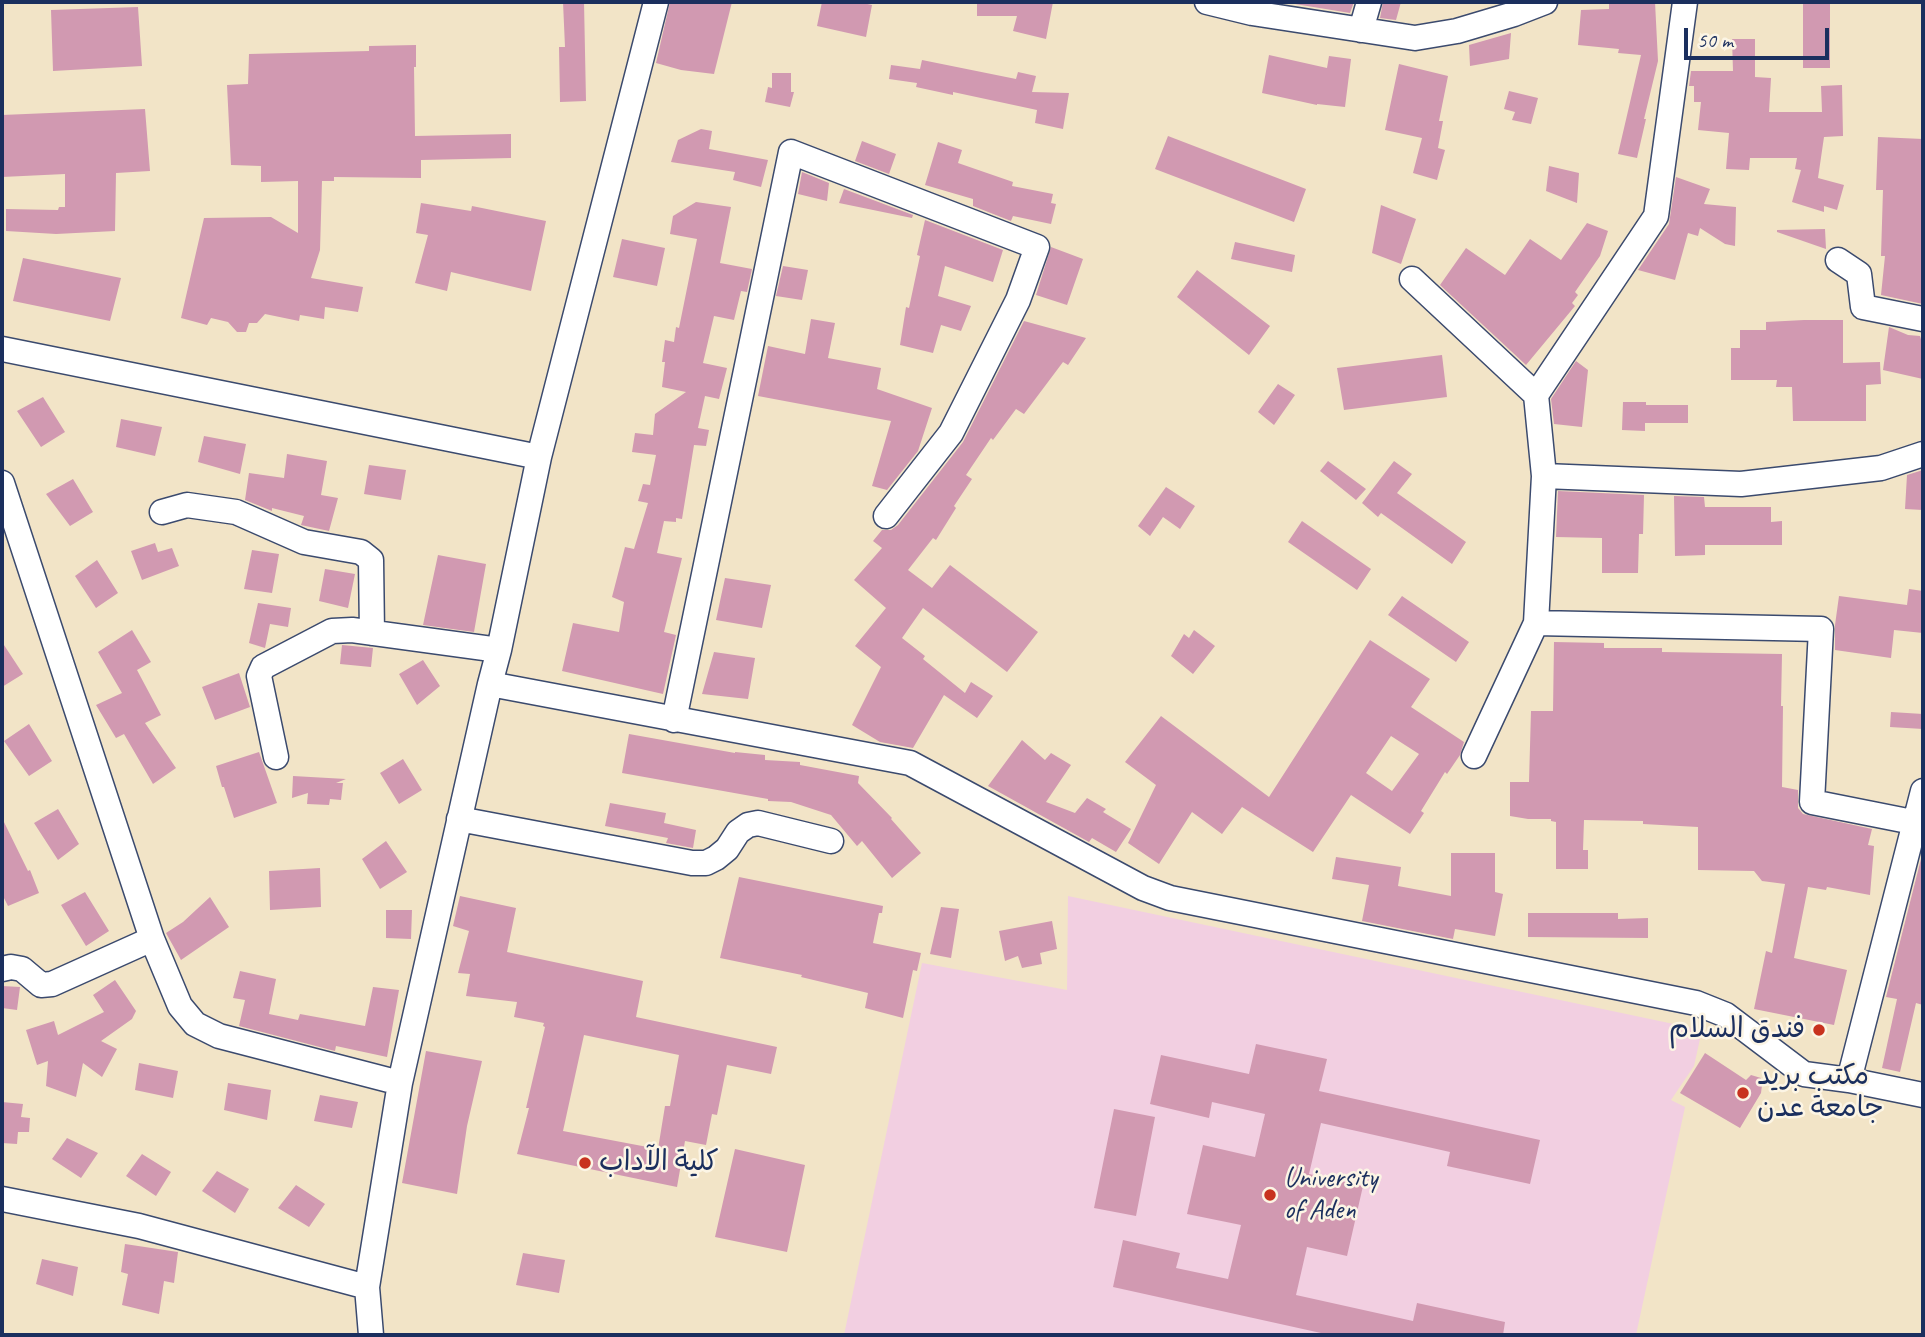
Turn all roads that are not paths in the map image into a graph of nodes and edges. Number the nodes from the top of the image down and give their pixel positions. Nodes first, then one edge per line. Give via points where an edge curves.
1 (656, 2) edge
2 (1207, 2) edge
3 (1369, 2) edge
4 (1545, 2) edge
5 (1685, 2) edge
6 (1236, 5) edge
7 (1361, 30) junction
8 (1838, 260) dead end
9 (1412, 279) dead end
10 (1923, 319) edge
11 (2, 349) edge
12 (1535, 395) junction
13 (1923, 454) edge
14 (539, 457) junction
15 (1544, 476) junction
16 (2, 483) edge
17 (162, 512) dead end
18 (886, 516) dead end
19 (1535, 623) junction
20 (372, 632) junction
21 (499, 650) junction
22 (490, 684) junction
23 (674, 720) junction
24 (1474, 756) dead end
25 (276, 757) dead end
26 (1923, 791) edge
27 (459, 819) junction
28 (1919, 823) edge
29 (831, 841) dead end
30 (152, 939) junction
31 (2, 969) edge
32 (1849, 1080) junction
33 (400, 1083) junction
34 (1923, 1095) edge
35 (2, 1199) edge
36 (367, 1287) junction
37 (371, 1335) edge

1 - 14 street
2 - 6 street
3 - 7 street
4 - 7 street via 1457,31 1415,38
5 - 12 street via 1656,216
6 - 7 street
8 - 10 street via 1859,274 1863,307
9 - 12 street
11 - 14 street
12 - 15 street
13 - 15 street via 1881,468 1741,484
14 - 21 street
15 - 19 street
16 - 30 street
17 - 20 street via 187,505 236,512 304,542 361,552 371,560
18 - 23 street via 951,433 1018,300 1037,247 791,152
19 - 24 street
19 - 28 street via 1821,629 1812,803
20 - 21 street
20 - 25 street via 332,631 262,667 259,676
21 - 22 street
22 - 23 street
22 - 27 street
23 - 32 street via 910,763 1143,888 1170,898 1696,1003 1726,1015 1804,1074
26 - 28 street
27 - 29 street via 692,863 716,859 738,832 758,823
27 - 33 street
28 - 32 street
30 - 31 street via 52,984 41,985 22,969
30 - 33 street via 180,1006 195,1024 219,1037
32 - 34 street
33 - 36 street
35 - 36 street via 139,1226
36 - 37 street

